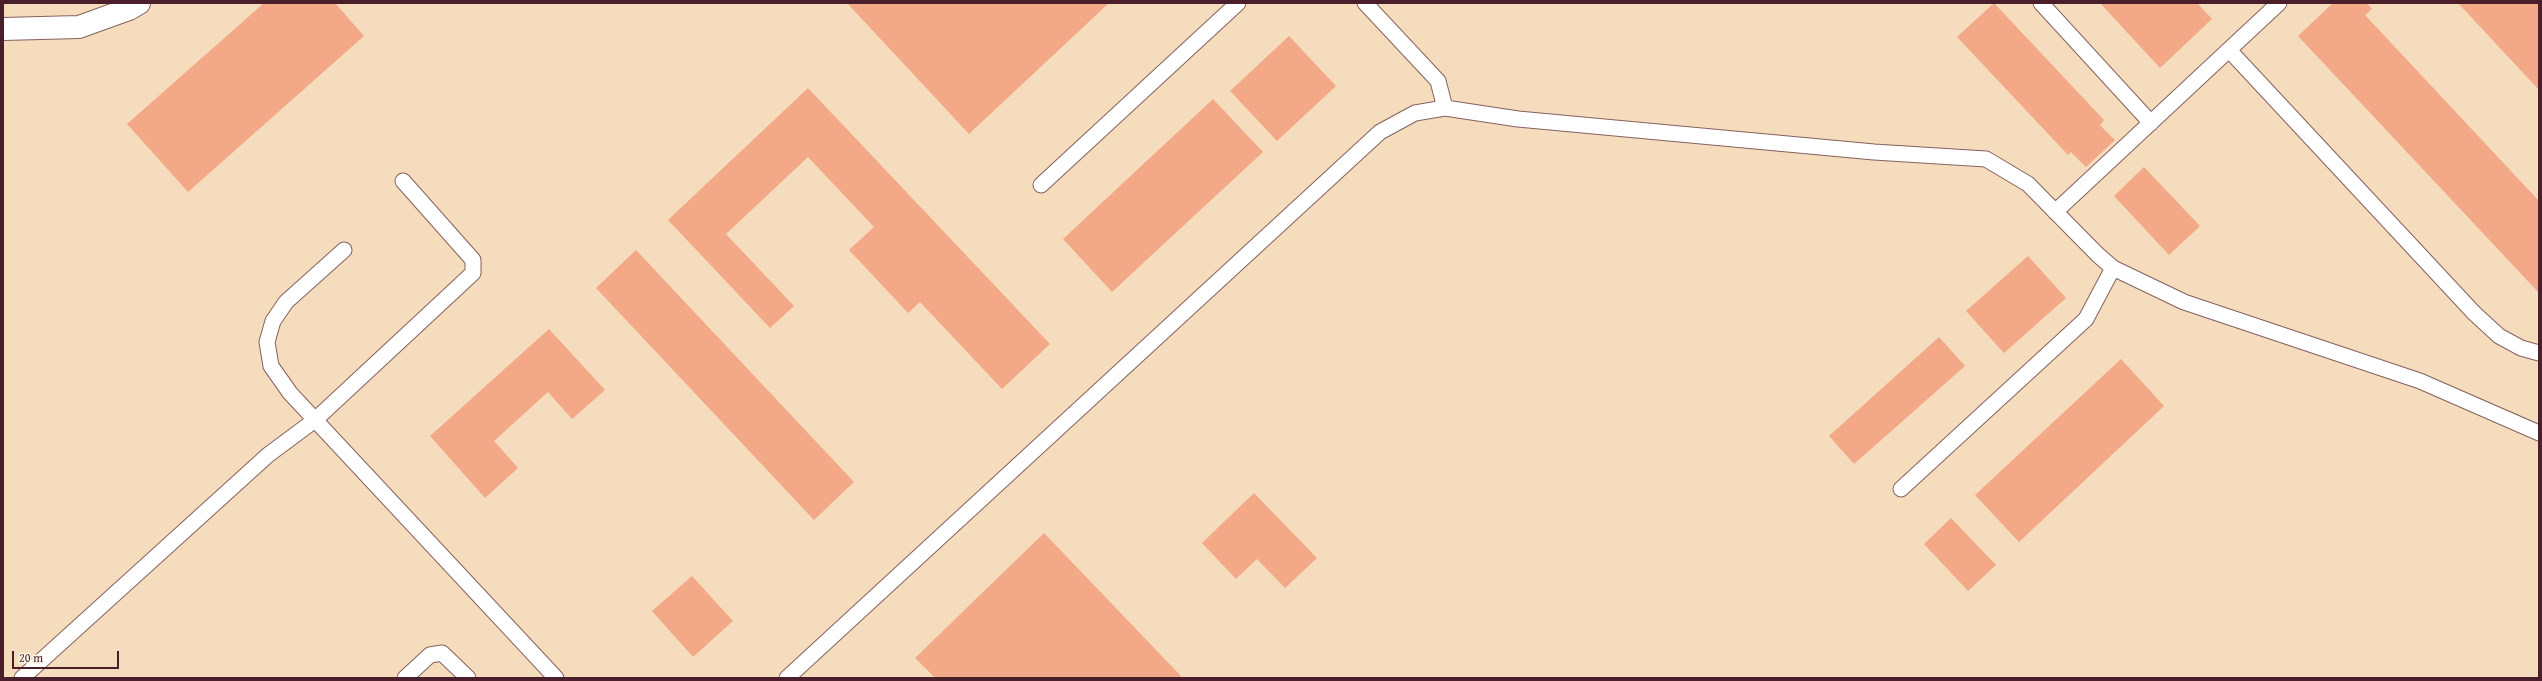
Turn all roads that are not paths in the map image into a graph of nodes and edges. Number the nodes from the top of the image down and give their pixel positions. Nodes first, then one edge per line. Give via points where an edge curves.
1 (139, 3) edge
2 (1238, 3) edge
3 (1365, 3) edge
4 (2041, 3) edge
5 (2279, 3) edge
6 (3, 29) edge
7 (2229, 50) junction
8 (1445, 108) junction
9 (2151, 123) junction
10 (403, 181) dead end
11 (1041, 185) dead end
12 (2055, 212) junction
13 (344, 250) dead end
14 (2114, 268) junction
15 (2539, 353) edge
16 (315, 420) junction
17 (2539, 433) edge
18 (1900, 489) dead end
19 (22, 678) edge
20 (405, 678) edge
21 (468, 678) edge
22 (556, 678) edge
23 (787, 678) edge

1 - 6 street via 79,27
2 - 11 lane
3 - 8 lane via 1438,81
4 - 9 lane
5 - 7 lane
7 - 9 lane
7 - 15 lane via 2474,313 2499,336 2521,348
8 - 12 lane via 1518,119 1874,152 1986,159 2028,184
8 - 23 lane via 1415,113 1380,132
9 - 12 lane
10 - 16 lane via 473,260 473,273
12 - 14 lane
13 - 16 lane via 286,302 273,321 267,342 271,366 290,393
14 - 17 lane via 2184,302 2420,381
14 - 18 lane via 2086,319
16 - 19 lane via 268,455
16 - 22 lane
20 - 21 lane via 430,654 442,653

